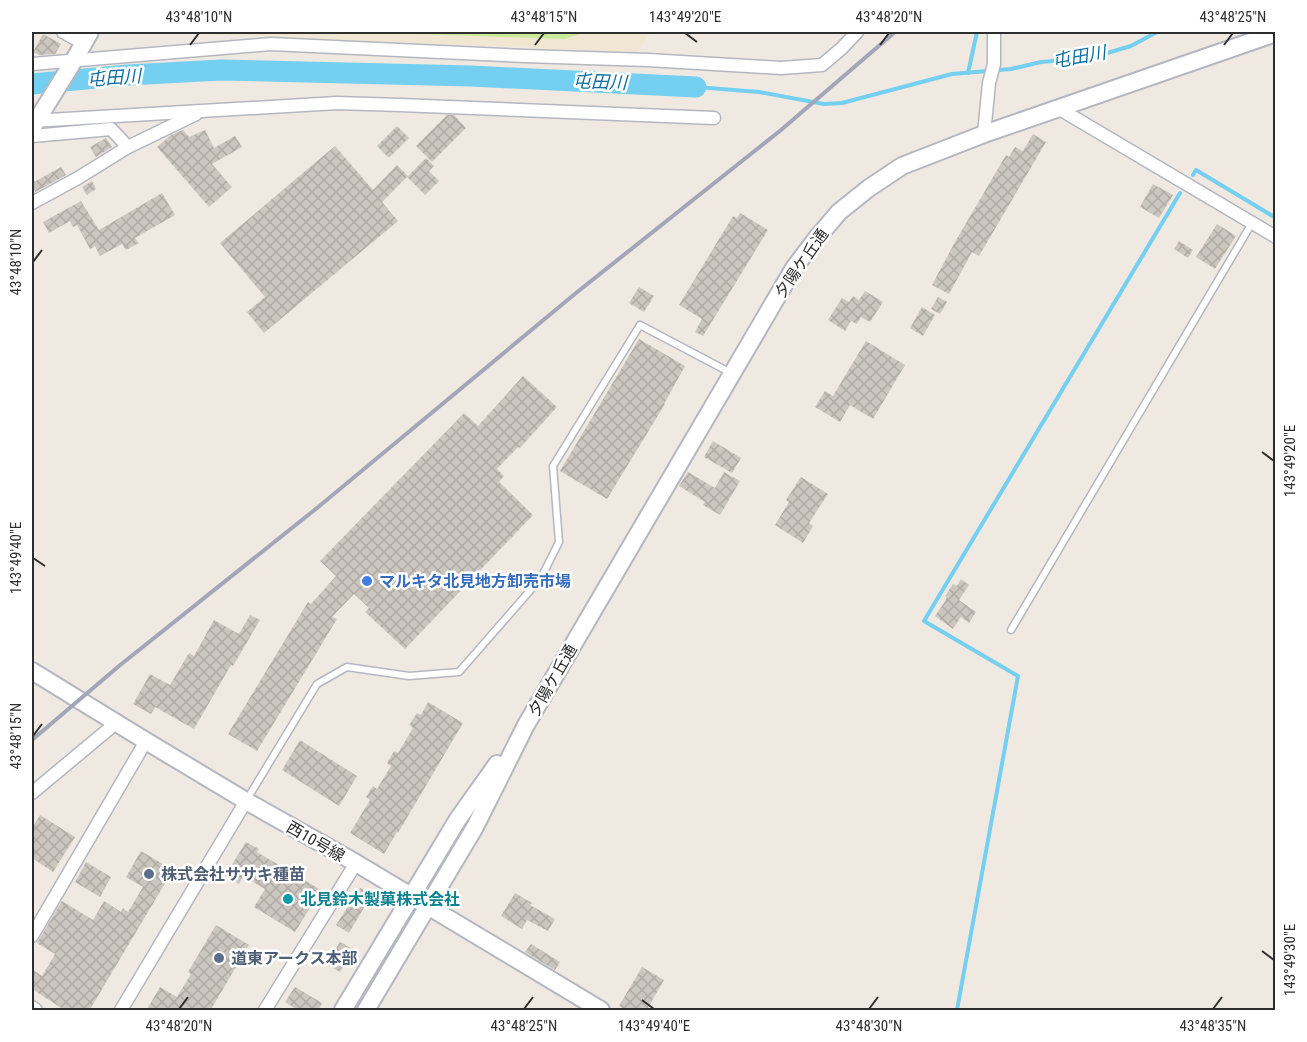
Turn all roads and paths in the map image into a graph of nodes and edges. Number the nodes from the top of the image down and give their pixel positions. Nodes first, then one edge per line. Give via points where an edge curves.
1 (63, 32) edge
2 (857, 32) edge
3 (994, 32) edge
4 (1275, 33) edge
5 (87, 37) edge
6 (72, 63) junction
7 (32, 64) edge
8 (1058, 108) junction
9 (202, 110) junction
10 (714, 118) dead end
11 (34, 125) edge
12 (984, 134) junction
13 (128, 147) junction
14 (32, 203) edge
15 (1252, 223) junction
16 (1275, 237) edge
17 (732, 374) junction
18 (1011, 630) dead end
19 (32, 671) edge
20 (116, 723) junction
21 (526, 725) junction
22 (146, 741) junction
23 (32, 793) edge
24 (246, 801) junction
25 (356, 863) junction
26 (411, 896) junction
27 (428, 907) junction
28 (32, 936) edge
29 (32, 1007) edge
30 (594, 1008) edge
31 (36, 1011) edge
32 (121, 1011) edge
33 (265, 1011) edge
34 (343, 1011) edge
35 (366, 1011) edge

1 - 5 street
2 - 6 street via 822,65 781,68 271,44
3 - 12 street via 994,63
4 - 8 street, 夕陽ケ丘通
5 - 6 street
6 - 7 street
6 - 11 street
8 - 12 street, 夕陽ケ丘通
8 - 15 street
9 - 10 street via 337,103
9 - 11 street
9 - 13 street
11 - 13 street via 111,129
12 - 17 street, 夕陽ケ丘通 via 902,166 839,212 794,268
13 - 14 street
15 - 16 street
15 - 18 lane
17 - 21 street, 夕陽ケ丘通
17 - 24 lane via 640,325 553,466 559,542 541,578 459,672 410,676 347,667 317,684
19 - 20 street, 西10号線
20 - 22 street, 西10号線
20 - 23 street
21 - 26 street, 夕陽ケ丘通 via 458,819
21 - 27 street, 夕陽ケ丘通 via 475,827
22 - 24 street, 西10号線
22 - 28 street
24 - 25 street, 西10号線
24 - 32 street
25 - 26 street, 西10号線
25 - 33 street
26 - 27 street, 西10号線
26 - 34 street, 夕陽ケ丘通
27 - 30 street, 西10号線
27 - 35 street, 夕陽ケ丘通
29 - 31 street

